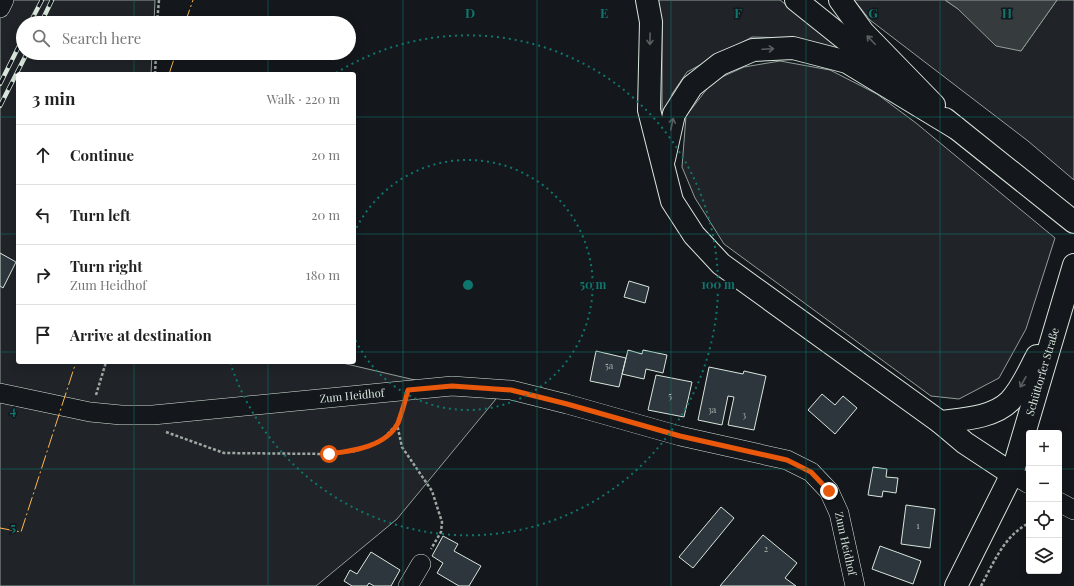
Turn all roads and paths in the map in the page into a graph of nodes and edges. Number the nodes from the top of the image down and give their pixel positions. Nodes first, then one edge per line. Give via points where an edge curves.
1 (4, 0) edge
2 (159, 0) edge
3 (647, 0) edge
4 (796, 0) edge
5 (840, 0) edge
6 (0, 8) edge
7 (158, 16) edge
8 (156, 60) edge
9 (155, 72) edge
10 (956, 128) junction
11 (664, 162) junction
12 (1074, 222) edge
13 (1074, 265) edge
14 (1061, 310) junction
15 (105, 364) edge
16 (408, 390) junction
17 (0, 393) edge
18 (90, 412) junction
19 (940, 422) junction
20 (397, 424) junction
21 (165, 432) dead end
22 (1020, 479) edge
23 (1062, 504) edge
24 (1074, 510) edge
25 (1026, 525) edge
26 (421, 564) joint
27 (408, 586) edge
28 (855, 586) edge
29 (956, 586) edge
30 (981, 586) edge

1 - 6 street
2 - 7 path
3 -> 11 main road via 651,22 650,110
4 - 10 main road
10 -> 5 main road via 863,32
8 - 9 path
11 -> 10 main road via 674,114 692,86 720,64 753,50 793,48 847,62
10 - 12 main road
11 - 19 main road via 672,202 694,235 721,264
13 - 14 main road, Schüttorfer Straße
14 -> 19 main road via 1010,402 974,418
14 - 22 main road, Schüttorfer Straße
15 - 18 path
16 - 18 street, Zum Heidhof via 153,415
16 - 20 path
16 - 28 street, Zum Heidhof via 452,386 511,390 680,436 787,460 811,472 829,491 839,513
17 - 18 street, Zum Heidhof
19 - 22 main road via 965,443
20 - 21 path via 383,439 356,451 329,454 224,453
20 - 26 path via 402,447 432,491 442,522 441,532
22 - 29 main road, Schüttorfer Straße
23 - 24 street
25 - 30 path via 1011,535
26 - 27 street

